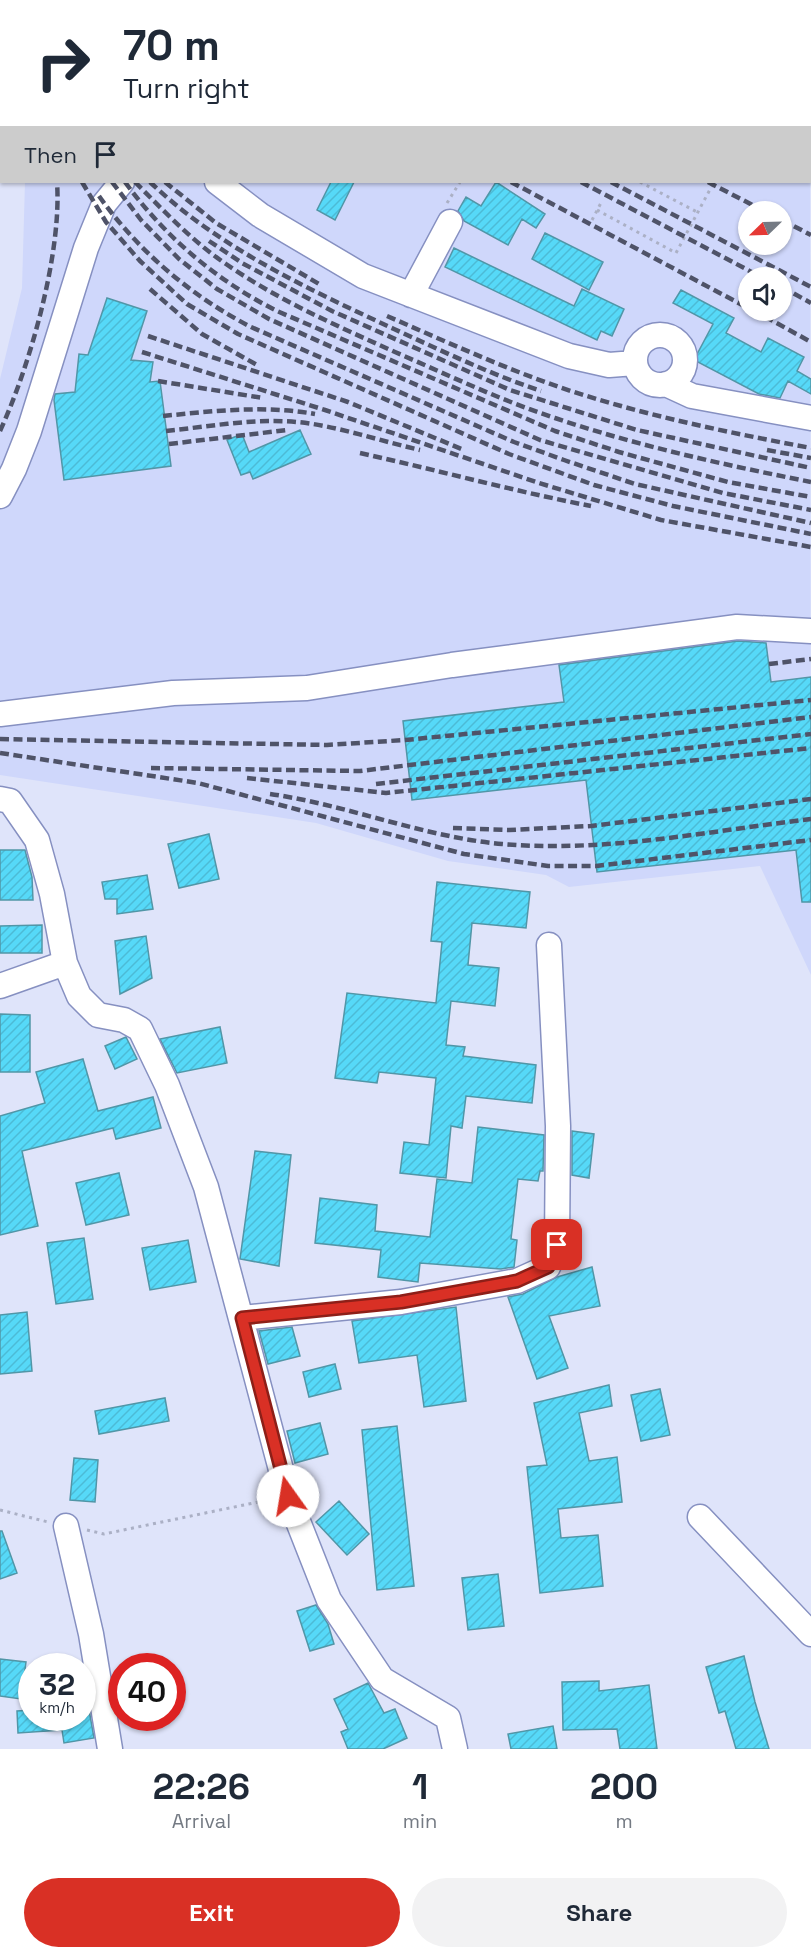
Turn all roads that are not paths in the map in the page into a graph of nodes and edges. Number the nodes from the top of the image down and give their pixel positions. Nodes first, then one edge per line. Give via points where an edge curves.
1 (121, 183) edge
2 (218, 183) edge
3 (450, 222) dead end
4 (411, 295) junction
5 (635, 363) junction
6 (666, 384) junction
7 (811, 418) edge
8 (0, 496) edge
9 (811, 631) edge
10 (0, 714) edge
11 (0, 799) edge
12 (549, 945) dead end
13 (65, 963) junction
14 (0, 986) edge
15 (242, 1318) junction
16 (700, 1517) dead end
17 (66, 1526) road end
18 (811, 1634) edge
19 (110, 1749) edge
20 (455, 1749) edge

1 - 8 street via 104,204 86,248 29,431
2 - 4 street via 293,236 363,276
3 - 4 street
4 - 5 street via 569,356 609,365
5 - 6 street via 649,383
5 - 6 street via 635,354 644,340 658,334 675,339 684,352 683,369 674,381
6 - 7 street via 692,396
9 - 10 street via 737,627 307,688 173,693
11 - 13 street via 10,801 37,840
12 - 15 street via 558,1209 557,1245 548,1267 517,1281 401,1302
13 - 14 street
13 - 15 street via 79,996 98,1015 124,1020 140,1029 145,1038 206,1187
15 - 20 street via 288,1496 329,1600 382,1679 448,1718
16 - 18 street
17 - 19 street via 91,1634

